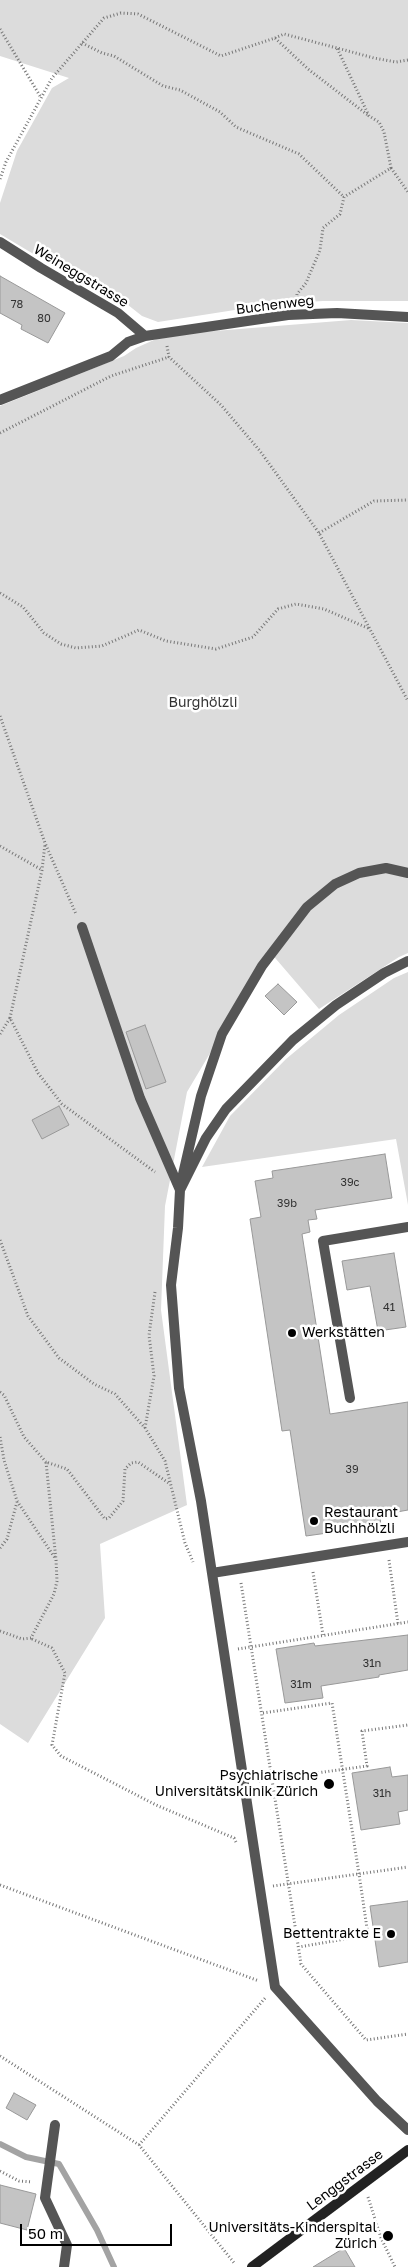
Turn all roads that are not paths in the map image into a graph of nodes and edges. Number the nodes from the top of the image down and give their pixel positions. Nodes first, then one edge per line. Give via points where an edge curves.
1 (0, 242) edge
2 (408, 317) edge
3 (146, 336) junction
4 (0, 400) edge
5 (408, 872) edge
6 (82, 927) road end
7 (408, 961) edge
8 (180, 1190) junction
9 (408, 1227) edge
10 (350, 1398) dead end
11 (408, 1542) edge
12 (212, 1573) junction
13 (56, 2125) dead end
14 (408, 2130) edge
15 (408, 2150) edge
16 (64, 2267) edge
17 (252, 2267) edge

1 - 3 street, Weineggstrasse via 118,313
2 - 3 street, Buchenweg via 337,313 288,315
3 - 4 street via 128,342 111,356
5 - 8 street via 386,868 359,873 335,884 307,907 262,966 222,1034 201,1096
6 - 8 street via 140,1098
7 - 8 street via 336,1004 264,1068 221,1116
8 - 12 street via 171,1285 179,1388
9 - 10 street via 323,1241
11 - 12 street
12 - 14 street via 275,1987 377,2101
13 - 16 street via 45,2198 68,2245
15 - 17 street, Lenggstrasse

